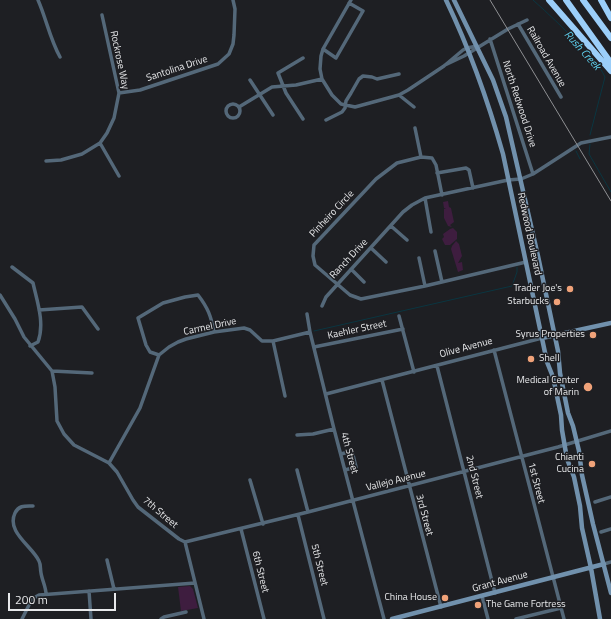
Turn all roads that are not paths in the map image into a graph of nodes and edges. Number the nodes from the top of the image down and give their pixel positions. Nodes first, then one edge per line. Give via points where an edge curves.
1 (38, 0) edge
2 (233, 0) edge
3 (446, 0) edge
4 (454, 0) edge
5 (548, 0) edge
6 (566, 0) edge
7 (584, 0) edge
8 (601, 0) edge
9 (350, 1) edge
10 (102, 15) dead end
11 (611, 18) edge
12 (527, 20) dead end
13 (518, 24) junction
14 (611, 38) edge
15 (490, 40) junction
16 (477, 46) junction
17 (323, 49) junction
18 (468, 50) junction
19 (60, 56) dead end
20 (303, 58) dead end
21 (611, 63) edge
22 (611, 71) edge
23 (399, 74) dead end
24 (322, 78) junction
25 (250, 80) dead end
26 (283, 86) junction
27 (119, 93) junction
28 (259, 94) junction
29 (399, 95) junction
30 (561, 97) dead end
31 (346, 106) junction
32 (239, 107) dead end
33 (414, 107) dead end
34 (273, 115) dead end
35 (302, 119) dead end
36 (326, 120) dead end
37 (415, 128) dead end
38 (611, 137) edge
39 (100, 143) junction
40 (421, 157) junction
41 (46, 161) dead end
42 (437, 173) junction
43 (533, 174) junction
44 (119, 176) dead end
45 (521, 179) junction
46 (508, 180) junction
47 (473, 188) junction
48 (442, 195) junction
49 (425, 198) junction
50 (391, 226) junction
51 (432, 232) dead end
52 (408, 240) dead end
53 (371, 248) junction
54 (435, 251) dead end
55 (419, 258) dead end
56 (386, 262) dead end
57 (526, 262) junction
58 (12, 267) dead end
59 (351, 269) junction
60 (364, 282) dead end
61 (442, 282) junction
62 (337, 285) junction
63 (425, 286) junction
64 (0, 295) edge
65 (322, 306) dead end
66 (39, 310) junction
67 (307, 314) dead end
68 (400, 316) dead end
69 (611, 323) edge
70 (98, 329) dead end
71 (403, 329) junction
72 (214, 332) junction
73 (310, 332) junction
74 (554, 335) junction
75 (542, 338) junction
76 (273, 341) junction
77 (30, 346) junction
78 (314, 347) junction
79 (494, 350) junction
80 (159, 355) junction
81 (437, 366) junction
82 (52, 371) junction
83 (414, 372) junction
84 (92, 373) dead end
85 (382, 380) junction
86 (326, 394) junction
87 (285, 396) dead end
88 (334, 429) junction
89 (611, 431) edge
90 (297, 435) dead end
91 (577, 442) junction
92 (565, 445) junction
93 (341, 454) junction
94 (521, 457) junction
95 (109, 463) junction
96 (297, 470) dead end
97 (345, 470) junction
98 (464, 472) junction
99 (250, 480) dead end
100 (409, 486) junction
101 (611, 497) edge
102 (353, 500) junction
103 (595, 502) dead end
104 (33, 506) dead end
105 (308, 512) junction
106 (298, 515) junction
107 (263, 524) junction
108 (241, 529) junction
109 (611, 529) edge
110 (601, 532) dead end
111 (185, 542) junction
112 (107, 560) dead end
113 (611, 562) edge
114 (604, 564) junction
115 (591, 568) junction
116 (553, 578) junction
117 (195, 582) junction
118 (114, 589) junction
119 (89, 591) junction
120 (495, 593) junction
121 (611, 593) edge
122 (46, 594) junction
123 (482, 596) junction
124 (441, 607) junction
125 (561, 608) junction
126 (186, 612) dead end
127 (402, 618) edge
128 (22, 619) edge
129 (91, 619) edge
130 (161, 619) edge
131 (204, 619) edge
132 (264, 619) edge
133 (324, 619) edge
134 (384, 619) edge
135 (392, 619) edge
136 (488, 619) edge
137 (516, 619) edge
138 (564, 619) edge
139 (600, 619) edge

1 - 19 street
2 - 27 street, Santolina Drive via 233,44 229,54 218,64 140,90
3 - 18 main road, Redwood Boulevard
4 - 16 main road, Redwood Boulevard
5 - 22 highway
6 - 21 highway
7 - 14 highway
8 - 11 highway
9 - 17 street
9 - 17 street via 363,10 336,58
10 - 27 street, Rockrose Way
12 - 13 street
13 - 15 street
13 - 30 street, Railroad Avenue
15 - 16 street
15 - 43 street, North Redwood Drive
16 - 18 street
16 - 45 main road, Redwood Boulevard via 506,117
17 - 24 street via 320,69
18 - 29 street via 450,59 444,66
18 - 46 main road, Redwood Boulevard via 493,121
20 - 26 street via 278,73
23 - 31 street via 377,79 363,76 358,79 346,101
24 - 26 street
24 - 31 street via 332,95
25 - 28 street
26 - 28 street via 272,87
26 - 35 street
27 - 39 street, Rockrose Way via 114,118
28 - 32 street
28 - 34 street
29 - 31 street via 355,107
29 - 33 street
31 - 36 street via 340,114
37 - 40 street
38 - 43 street, Ranch Drive via 581,143
39 - 41 street, Rockrose Way via 82,154
39 - 44 street
40 - 42 street via 432,158
40 - 62 street, Pinheiro Circle via 397,163 376,179 314,245 315,265
42 - 47 street via 466,168 469,170
42 - 48 street
43 - 45 street, Ranch Drive
45 - 46 street, Ranch Drive
45 - 74 main road, Redwood Boulevard
46 - 47 street, Ranch Drive
46 - 57 main road, Redwood Boulevard
47 - 48 street, Ranch Drive
48 - 49 street, Ranch Drive
49 - 50 street, Ranch Drive via 412,205
49 - 51 street
50 - 52 street
50 - 53 street, Ranch Drive
53 - 56 street
53 - 59 street, Ranch Drive
54 - 61 street
55 - 63 street
57 - 61 street, Pinheiro Circle
57 - 75 main road, Redwood Boulevard
58 - 66 street via 33,283
59 - 60 street
59 - 62 street, Ranch Drive
61 - 63 street, Pinheiro Circle
62 - 63 street, Pinheiro Circle via 350,295 361,299
62 - 65 street, Ranch Drive
64 - 77 street
66 - 70 street via 82,307
66 - 77 street via 41,328 38,342
67 - 73 street, 4th Street
68 - 71 street
69 - 74 main road, Olive Avenue
71 - 78 street, Kaehler Street
71 - 83 street
72 - 76 street, Carmel Drive via 244,328 262,341
72 - 80 street, Carmel Drive via 178,342
72 - 80 street via 211,315 198,295 163,303 138,318 146,345 150,352
73 - 76 street
73 - 78 street, 4th Street
74 - 75 main road, Olive Avenue
74 - 91 main road, Redwood Boulevard via 568,413
75 - 79 street, Olive Avenue
75 - 92 main road, Redwood Boulevard via 556,392
76 - 87 street
77 - 82 street
78 - 86 street, 4th Street
79 - 81 street, Olive Avenue
79 - 94 street, 1st Street
80 - 95 street via 140,408
81 - 83 street, Olive Avenue
81 - 98 street, 2nd Street
82 - 84 street
82 - 95 street, 7th Street via 60,428 74,445
83 - 85 street, Olive Avenue
85 - 86 street, Olive Avenue
85 - 100 street, 3rd Street
86 - 88 street, 4th Street
88 - 90 street
88 - 93 street, 4th Street
89 - 91 street, Vallejo Avenue
91 - 92 street, Vallejo Avenue
91 - 114 main road, Redwood Boulevard via 583,482
92 - 94 street, Vallejo Avenue
92 - 115 main road, Redwood Boulevard via 577,491
93 - 97 street, 4th Street
93 - 97 street via 352,451 356,467
94 - 98 street, Vallejo Avenue
94 - 116 street, 1st Street
95 - 111 street, 7th Street via 138,507
96 - 105 street
97 - 102 street, 4th Street
98 - 100 street, Vallejo Avenue
98 - 120 street, 2nd Street
99 - 107 street
100 - 102 street, Vallejo Avenue
100 - 124 street, 3rd Street
101 - 103 street
102 - 105 street, Vallejo Avenue
102 - 134 street, 4th Street
104 - 122 street via 19,507 14,515 13,526 39,562
105 - 106 street, Vallejo Avenue
106 - 107 street, Vallejo Avenue
106 - 133 street, 5th Street
107 - 108 street, Vallejo Avenue
108 - 111 street, Vallejo Avenue
108 - 132 street, 6th Street
109 - 110 street
111 - 117 street
112 - 118 street
113 - 114 street, Grant Avenue
114 - 115 main road, Grant Avenue
114 - 121 main road, Redwood Boulevard
115 - 116 main road, Grant Avenue
115 - 139 main road, Redwood Boulevard
116 - 120 main road, Grant Avenue
116 - 125 street, 1st Street
117 - 118 street
117 - 131 street
118 - 119 street
119 - 122 street
119 - 129 street
120 - 123 main road, Grant Avenue
122 - 128 street via 32,599
123 - 124 main road, Grant Avenue
123 - 136 street
124 - 127 main road, Grant Avenue
125 - 137 street
125 - 138 street, 1st Street
126 - 130 street
127 - 135 main road, Grant Avenue

